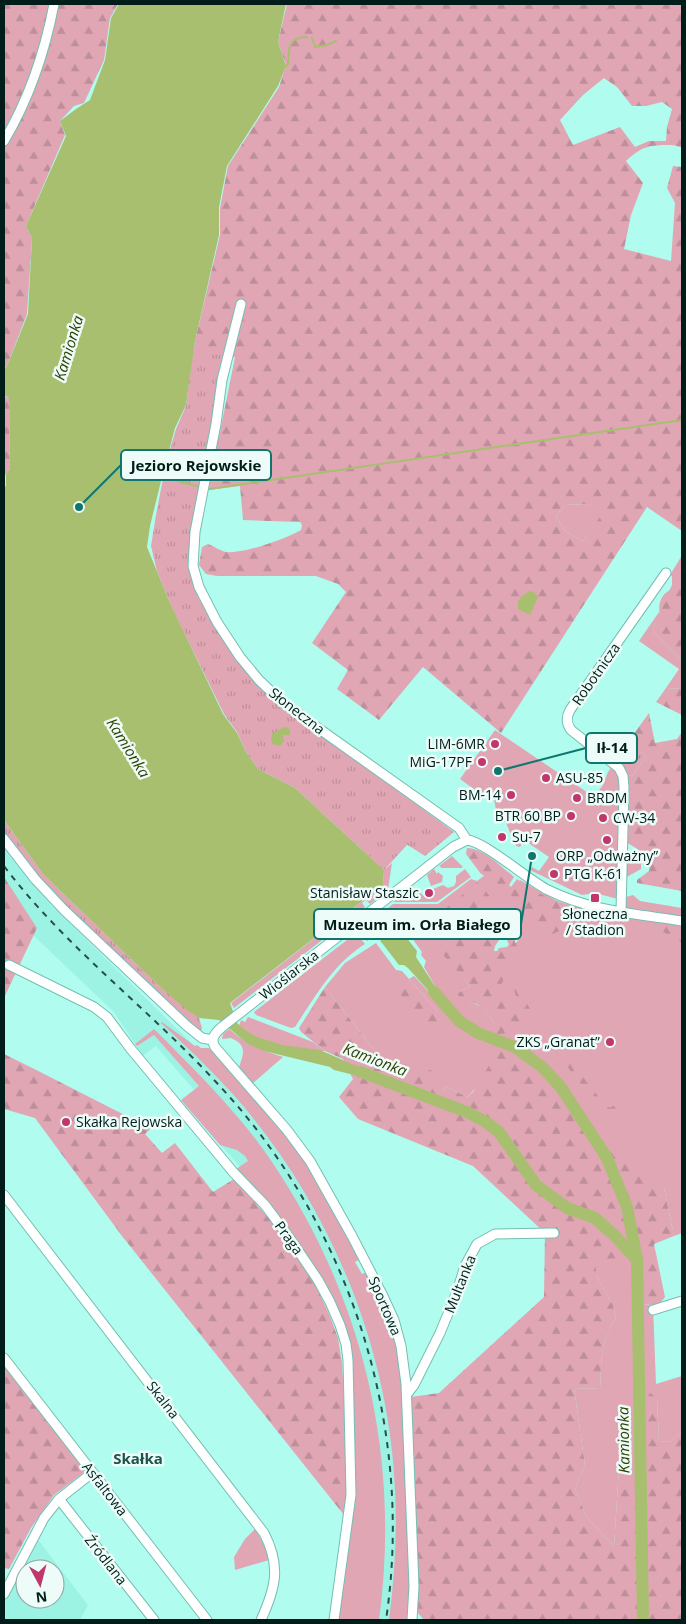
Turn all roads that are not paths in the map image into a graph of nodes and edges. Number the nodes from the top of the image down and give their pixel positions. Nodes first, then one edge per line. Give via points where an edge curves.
1 (54, 4) edge
2 (4, 140) edge
3 (241, 304) dead end
4 (666, 573) dead end
5 (4, 839) edge
6 (467, 840) junction
7 (621, 912) junction
8 (682, 921) edge
9 (9, 965) dead end
10 (213, 1042) junction
11 (4, 1195) edge
12 (554, 1233) dead end
13 (682, 1301) edge
14 (653, 1310) dead end
15 (4, 1358) edge
16 (407, 1394) junction
17 (92, 1473) junction
18 (59, 1499) junction
19 (4, 1594) edge
20 (154, 1620) edge
21 (207, 1620) edge
22 (261, 1620) edge
23 (334, 1620) edge
24 (412, 1620) edge

1 - 2 street via 46,43 20,110
3 - 6 street, Słoneczna via 222,380 195,532 193,566 199,587 218,624 259,680 289,707 459,828
4 - 7 street, Robotnicza via 570,710 567,719 571,730 616,765 623,776
5 - 10 street via 70,916 187,1026
6 - 7 street, Słoneczna via 478,843 548,890 582,904
6 - 10 street, Wioślarska via 240,1013 214,1034
7 - 8 street, Słoneczna
9 - 23 street, Praga via 104,1015 234,1173 265,1205 330,1302 347,1352 351,1470 351,1495
10 - 16 street, Sportowa via 287,1130 330,1194 394,1320
11 - 22 street, Skalna via 264,1532 274,1559 275,1579 270,1602
12 - 16 street, Multanka via 495,1234 477,1244 465,1266 440,1333
13 - 14 street
15 - 17 street, Asfaltowa
16 - 24 street, Sportowa via 414,1586
17 - 18 street
17 - 21 street, Asfaltowa
18 - 19 street via 44,1518
18 - 20 street, Źródlana

